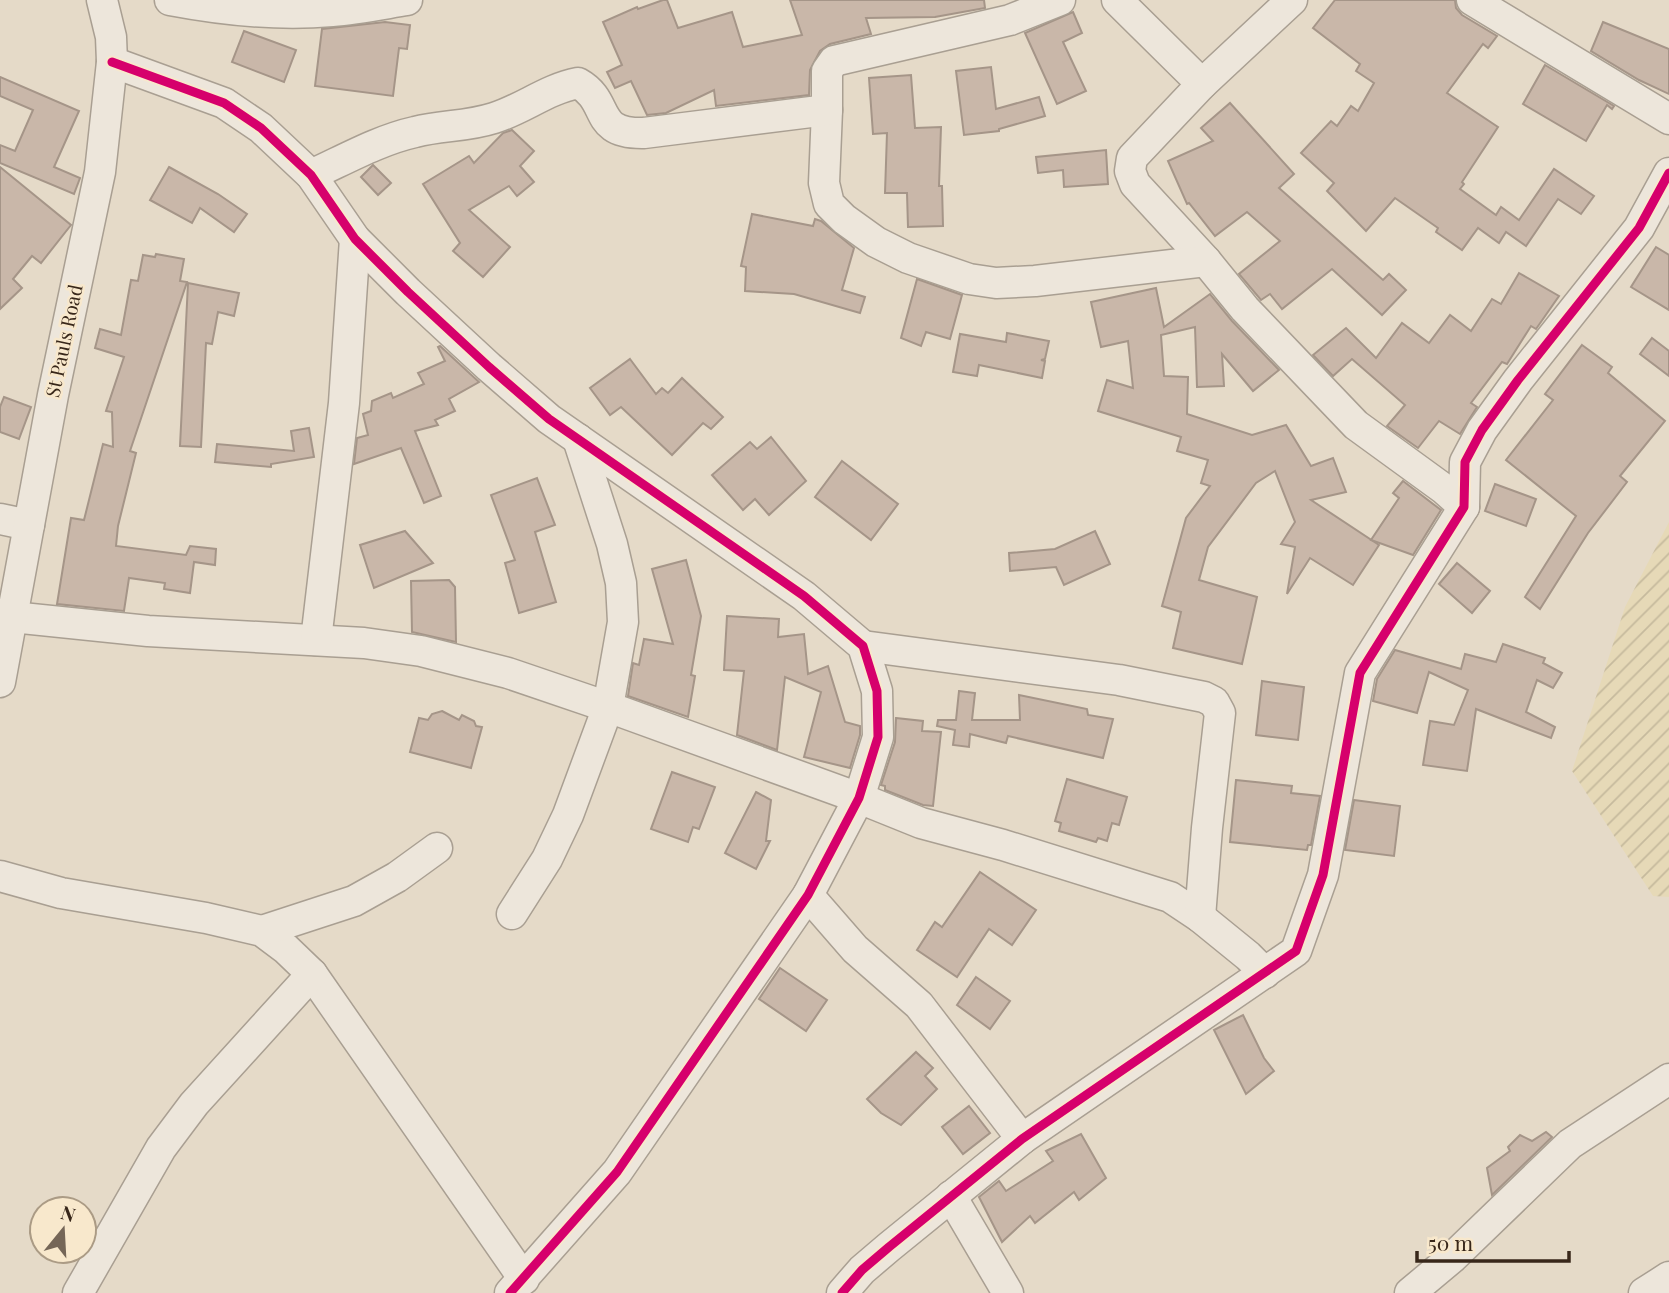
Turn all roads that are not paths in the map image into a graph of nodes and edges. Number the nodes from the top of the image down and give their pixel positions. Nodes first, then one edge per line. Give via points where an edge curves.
1 (170, 0) edge
2 (407, 0) edge
3 (1060, 0) edge
4 (1117, 0) edge
5 (1292, 0) edge
6 (1472, 0) edge
7 (107, 1) edge
8 (112, 62) junction
9 (1202, 84) junction
10 (827, 110) junction
11 (1669, 119) edge
12 (1669, 173) edge
13 (310, 176) junction
14 (355, 239) junction
15 (1206, 261) junction
16 (578, 439) junction
17 (1464, 507) junction
18 (14, 522) edge
19 (12, 617) junction
20 (316, 640) junction
21 (863, 646) junction
22 (0, 682) edge
23 (608, 707) junction
24 (859, 798) junction
25 (437, 848) dead end
26 (0, 876) edge
27 (807, 895) junction
28 (512, 914) dead end
29 (1200, 917) junction
30 (262, 932) junction
31 (1265, 973) junction
32 (312, 974) junction
33 (1669, 1079) edge
34 (1022, 1139) junction
35 (951, 1196) junction
36 (1669, 1277) edge
37 (517, 1286) edge
38 (1423, 1290) edge
39 (78, 1293) edge
40 (842, 1293) edge
41 (1008, 1293) edge
42 (1644, 1293) edge

1 - 2 street via 266,12 332,12
3 - 10 street via 1010,20 834,61 827,71
4 - 9 street
5 - 9 street
6 - 11 street
7 - 8 street, St Pauls Road
8 - 13 street via 225,103 261,128
8 - 18 street, St Pauls Road via 100,172 53,395
9 - 15 street via 1132,158 1130,171 1135,184
10 - 13 street via 624,133 609,125 590,89 578,83 464,127 394,138
10 - 15 street via 824,183 829,204 876,242 908,258 968,279 996,283
12 - 17 street via 1639,228 1482,430 1465,462
13 - 14 street
14 - 16 street via 489,367
14 - 20 street via 344,403
15 - 17 street via 1245,309 1356,425
16 - 21 street via 804,596
16 - 23 street via 621,583 623,622
17 - 31 street via 1360,673 1323,875 1296,951
18 - 19 street, St Pauls Road
19 - 20 street via 148,631
19 - 22 street, St Pauls Road
20 - 23 street via 421,651 508,673
21 - 24 street via 877,691 878,737
21 - 29 street via 1119,680 1214,702 1220,713
23 - 24 street
23 - 28 street via 563,826
24 - 27 street
24 - 29 street via 921,823 1170,897
25 - 30 street via 355,901
26 - 30 street via 61,893
27 - 34 street via 855,949 919,1005
27 - 37 street via 617,1172
29 - 31 street
30 - 32 street
31 - 34 street
32 - 37 street
32 - 39 street via 194,1104 161,1148
33 - 38 street via 1570,1144
34 - 35 street
35 - 40 street via 862,1270
35 - 41 street
36 - 42 street

